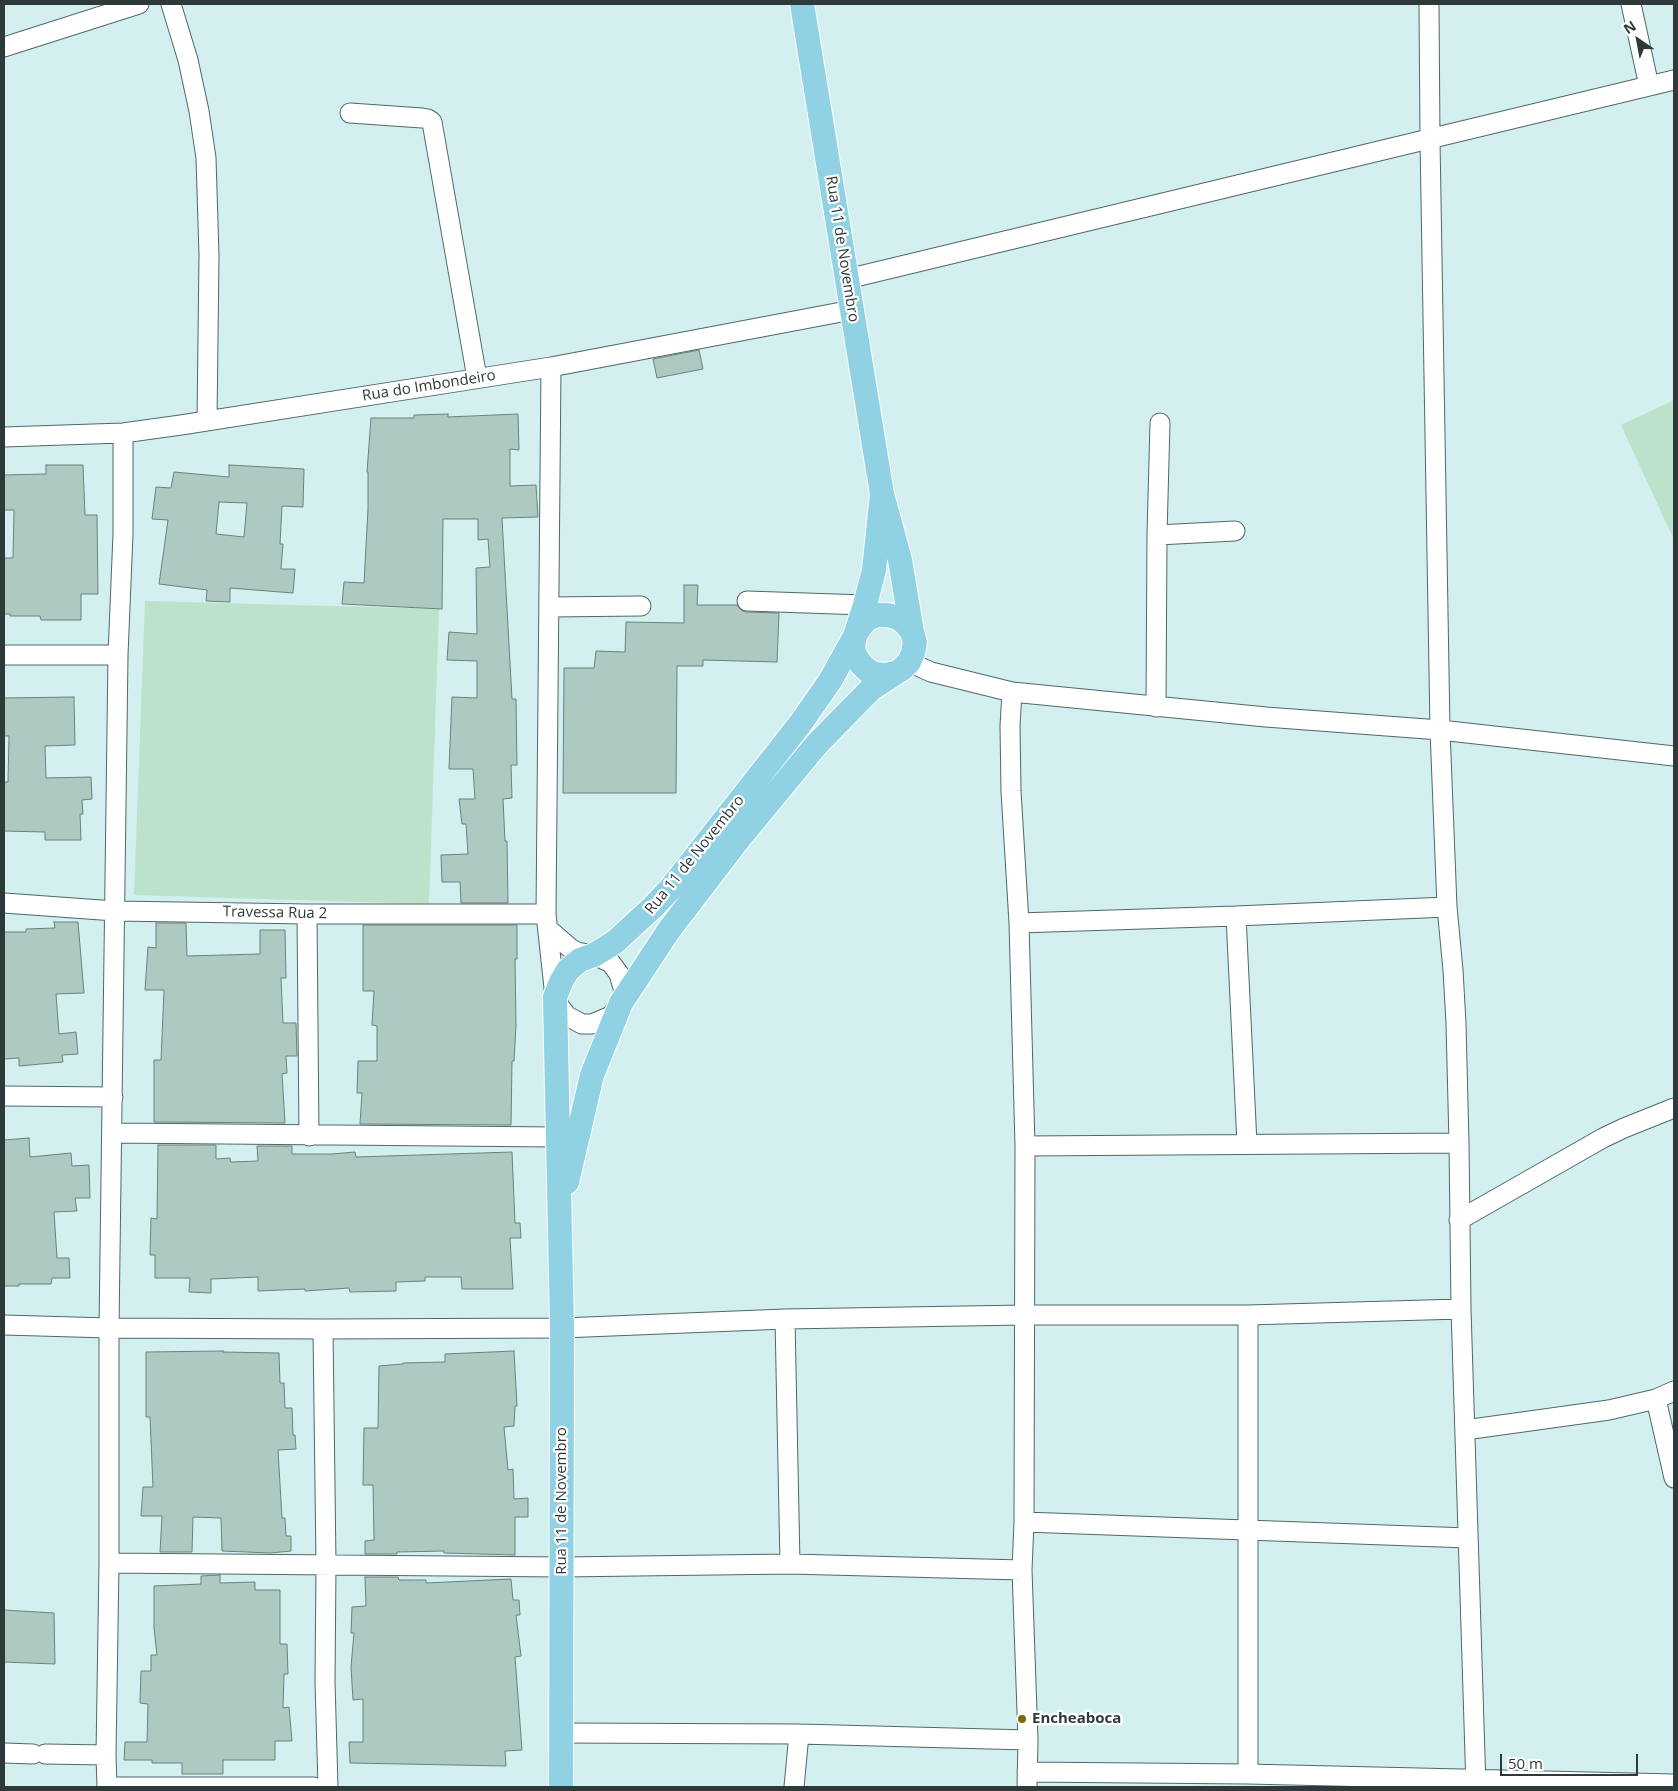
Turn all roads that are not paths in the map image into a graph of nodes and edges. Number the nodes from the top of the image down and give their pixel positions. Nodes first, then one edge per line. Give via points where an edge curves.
1 (138, 4) edge
2 (171, 4) edge
3 (802, 4) edge
4 (1429, 4) edge
5 (1631, 4) edge
6 (4, 47) edge
7 (1674, 80) edge
8 (1649, 86) junction
9 (350, 113) dead end
10 (1430, 140) junction
11 (847, 279) junction
12 (852, 310) junction
13 (551, 367) junction
14 (477, 378) junction
15 (206, 421) junction
16 (1160, 423) dead end
17 (123, 433) junction
18 (4, 437) edge
19 (882, 494) junction
20 (1236, 531) dead end
21 (1157, 535) junction
22 (747, 601) dead end
23 (865, 605) junction
24 (641, 606) dead end
25 (549, 607) junction
26 (912, 632) junction
27 (855, 636) junction
28 (4, 655) edge
29 (118, 656) junction
30 (902, 668) junction
31 (1012, 692) junction
32 (1156, 707) junction
33 (1440, 730) junction
34 (1674, 756) edge
35 (4, 903) edge
36 (1447, 906) junction
37 (115, 910) junction
38 (307, 914) junction
39 (1236, 916) junction
40 (547, 921) junction
41 (1018, 922) junction
42 (594, 954) junction
43 (556, 997) junction
44 (621, 1003) junction
45 (4, 1096) edge
46 (113, 1097) junction
47 (1674, 1108) edge
48 (113, 1133) junction
49 (309, 1136) junction
50 (557, 1137) junction
51 (1460, 1143) junction
52 (1247, 1144) junction
53 (1025, 1146) junction
54 (560, 1215) junction
55 (1459, 1220) junction
56 (1461, 1309) junction
57 (1024, 1315) junction
58 (1248, 1316) junction
59 (785, 1319) junction
60 (4, 1325) edge
61 (109, 1328) junction
62 (562, 1328) junction
63 (323, 1330) junction
64 (1674, 1391) edge
65 (1656, 1399) junction
66 (1465, 1430) junction
67 (1674, 1478) edge
68 (1024, 1522) junction
69 (1249, 1530) junction
70 (1468, 1538) junction
71 (110, 1563) junction
72 (790, 1564) junction
73 (326, 1566) junction
74 (562, 1568) junction
75 (1022, 1570) junction
76 (561, 1733) junction
77 (799, 1734) junction
78 (1028, 1740) junction
79 (4, 1753) edge
80 (106, 1755) junction
81 (1248, 1774) junction
82 (1027, 1780) edge
83 (1476, 1783) edge
84 (1674, 1784) edge
85 (107, 1787) edge
86 (314, 1787) edge
87 (328, 1787) edge
88 (561, 1787) edge
89 (794, 1787) edge

1 - 6 street
2 - 15 street via 200,111 206,158 210,255
3 - 11 main road, Rua 11 de Novembro
4 - 10 street
5 - 8 street
7 - 8 street
8 - 10 street
9 - 14 street via 422,118 432,122
10 - 11 street
10 - 33 street
11 - 12 main road, Rua 11 de Novembro
12 - 13 street, Rua do Imbondeiro
12 - 19 main road, Rua 11 de Novembro
13 - 14 street, Rua do Imbondeiro
13 - 25 street
14 - 15 street, Rua do Imbondeiro
15 - 17 street, Rua do Imbondeiro
16 - 21 street
17 - 18 street, Rua do Imbondeiro
17 - 29 street
19 - 23 main road, Rua 11 de Novembro via 874,570
19 - 26 main road, Rua 11 de Novembro via 900,560
20 - 21 street
21 - 32 street
22 - 23 street
23 - 27 main road, Rua 11 de Novembro
24 - 25 street
25 - 40 street
26 - 27 main road, Rua 11 de Novembro via 898,618 877,615 867,620
26 - 30 main road, Rua 11 de Novembro via 915,642 913,653
27 - 30 main road, Rua 11 de Novembro via 855,655 867,670 885,675
27 - 42 main road, Rua 11 de Novembro via 830,682 800,724 671,888 634,926
28 - 29 street
29 - 37 street
30 - 31 street
30 - 44 main road, Rua 11 de Novembro via 859,699 810,752 669,930
31 - 32 street
31 - 41 street via 1011,791
32 - 33 street
33 - 34 street
33 - 36 street
35 - 37 street, Travessa Rua 2
36 - 39 street
36 - 51 street via 1456,1023
37 - 38 street, Travessa Rua 2
37 - 46 street
38 - 40 street, Travessa Rua 2
38 - 49 street
39 - 41 street
39 - 52 street
40 - 42 street via 570,948
40 - 43 street
41 - 53 street
42 - 43 main road, Rua 11 de Novembro via 568,970
42 - 44 street via 611,963 619,974 624,991
43 - 44 street via 567,1016 582,1024 592,1024 611,1016
43 - 50 main road, Rua 11 de Novembro
44 - 54 main road, Rua 11 de Novembro via 592,1075
45 - 46 street
46 - 48 street
47 - 55 street via 1603,1138
48 - 49 street
48 - 61 street
49 - 50 street
50 - 54 main road, Rua 11 de Novembro
51 - 52 street
51 - 55 street
52 - 53 street
53 - 57 street
54 - 62 main road, Rua 11 de Novembro
55 - 56 street
56 - 58 street
56 - 66 street
57 - 58 street
57 - 59 street
57 - 68 street
58 - 69 street
59 - 62 street
59 - 72 street
60 - 61 street
61 - 63 street
61 - 71 street
62 - 63 street
62 - 74 main road, Rua 11 de Novembro
63 - 73 street
64 - 65 street
65 - 66 street via 1608,1410
65 - 67 street
66 - 70 street
68 - 69 street
68 - 75 street
69 - 70 street
69 - 81 street
70 - 83 street
71 - 73 street
71 - 80 street
72 - 74 street
72 - 75 street
73 - 74 street
73 - 87 street
74 - 76 main road, Rua 11 de Novembro
75 - 78 street
76 - 77 street
76 - 88 main road, Rua 11 de Novembro
77 - 78 street
77 - 89 street
78 - 82 street
79 - 80 street
80 - 85 street
81 - 82 street
81 - 83 street
83 - 84 street
85 - 86 street

